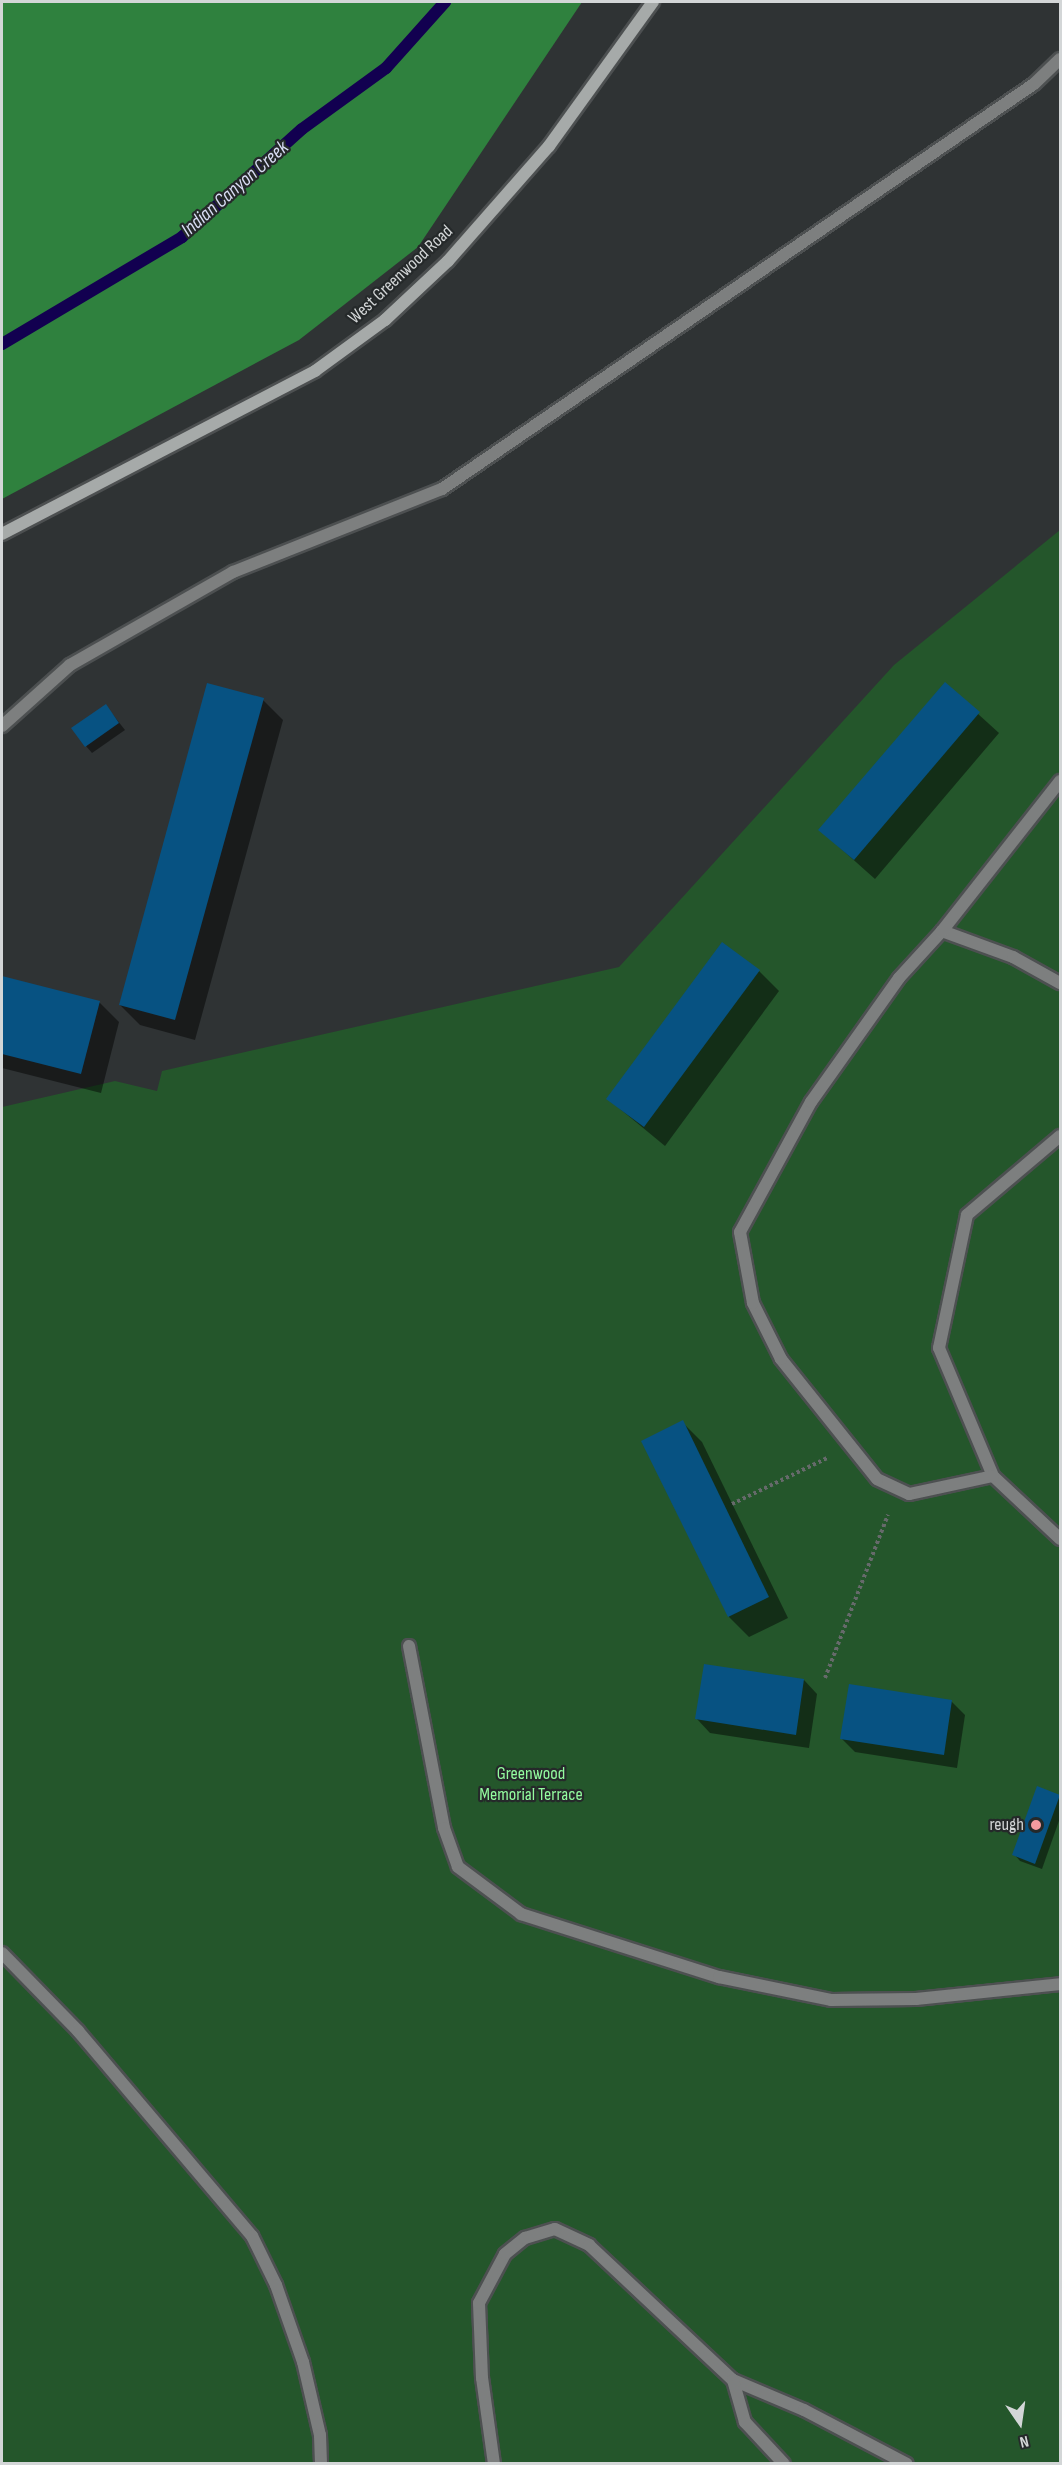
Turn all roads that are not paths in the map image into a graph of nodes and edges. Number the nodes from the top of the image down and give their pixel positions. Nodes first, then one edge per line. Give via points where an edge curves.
1 (653, 2) edge
2 (1060, 59) edge
3 (2, 534) edge
4 (2, 726) edge
5 (1060, 781) edge
6 (942, 931) junction
7 (1060, 983) edge
8 (1060, 1136) edge
9 (993, 1476) junction
10 (1060, 1539) edge
11 (409, 1646) dead end
12 (2, 1953) edge
13 (1060, 1984) edge
14 (733, 2380) junction
15 (321, 2463) edge
16 (494, 2463) edge
17 (784, 2463) edge
18 (907, 2463) edge

1 - 3 street, West Greenwood Road via 549,146 448,261 385,320 315,371
2 - 4 lane via 1034,84 987,117 442,489 232,573 70,665
5 - 6 lane
6 - 7 lane via 1013,957
6 - 9 lane via 899,978 811,1102 740,1232 753,1303 781,1359 878,1479 909,1494
8 - 9 lane via 967,1215 939,1348
9 - 10 lane
11 - 13 lane via 441,1817 458,1867 521,1914 719,1977 831,2000 916,2000
12 - 15 lane via 78,2031 252,2236 276,2285 303,2362 320,2435
14 - 16 lane via 589,2245 555,2229 525,2238 505,2254 479,2303 483,2378
14 - 17 lane via 745,2422
14 - 18 lane via 804,2410

